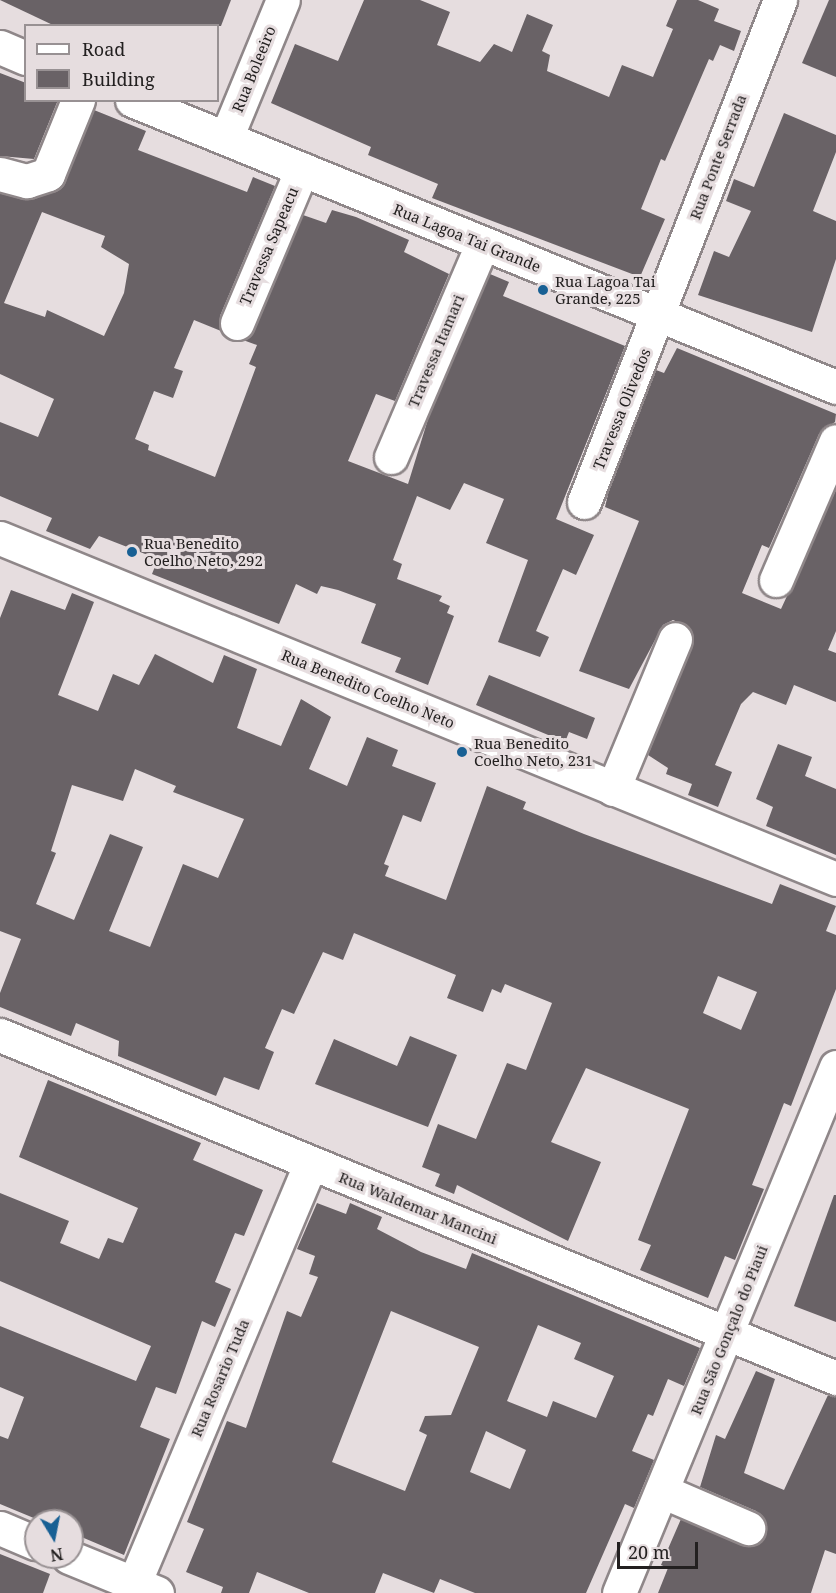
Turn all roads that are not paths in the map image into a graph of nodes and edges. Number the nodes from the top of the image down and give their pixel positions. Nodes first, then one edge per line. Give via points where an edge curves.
1 (282, 0) edge
2 (780, 0) edge
3 (0, 47) edge
4 (24, 57) edge
5 (77, 102) edge
6 (137, 102) edge
7 (226, 138) junction
8 (302, 170) junction
9 (0, 174) edge
10 (482, 245) junction
11 (660, 316) junction
12 (237, 323) dead end
13 (836, 387) edge
14 (836, 441) edge
15 (391, 458) dead end
16 (584, 502) dead end
17 (0, 538) edge
18 (776, 580) dead end
19 (675, 639) dead end
20 (613, 789) junction
21 (836, 879) edge
22 (0, 1035) edge
23 (836, 1067) edge
24 (310, 1164) junction
25 (728, 1334) junction
26 (836, 1377) edge
27 (662, 1491) junction
28 (0, 1528) edge
29 (748, 1528) dead end
30 (24, 1538) edge
31 (84, 1564) edge
32 (140, 1590) edge
33 (619, 1593) edge

1 - 7 street, Rua Boleeiro
2 - 11 street, Rua Ponte Serrada
3 - 4 street
5 - 9 street via 48,174 27,181
6 - 7 street, Rua Lagoa Tai Grande
7 - 8 street, Rua Lagoa Tai Grande
8 - 10 street, Rua Lagoa Tai Grande
8 - 12 street, Travessa Sapeacu
10 - 11 street, Rua Lagoa Tai Grande
10 - 15 street, Travessa Itamari
11 - 13 street, Rua Lagoa Tai Grande
11 - 16 street, Travessa Olivedos
14 - 18 street
17 - 20 street, Rua Benedito Coelho Neto
19 - 20 street
20 - 21 street, Rua Benedito Coelho Neto
22 - 24 street, Rua Waldemar Mancini
23 - 25 street, Rua São Gonçalo do Piaui
24 - 25 street, Rua Waldemar Mancini
24 - 32 street, Rua Rosario Tuda
25 - 26 street, Rua Waldemar Mancini
25 - 27 street, Rua São Gonçalo do Piaui
27 - 29 street
27 - 33 street, Rua São Gonçalo do Piaui
28 - 30 street
31 - 32 street

